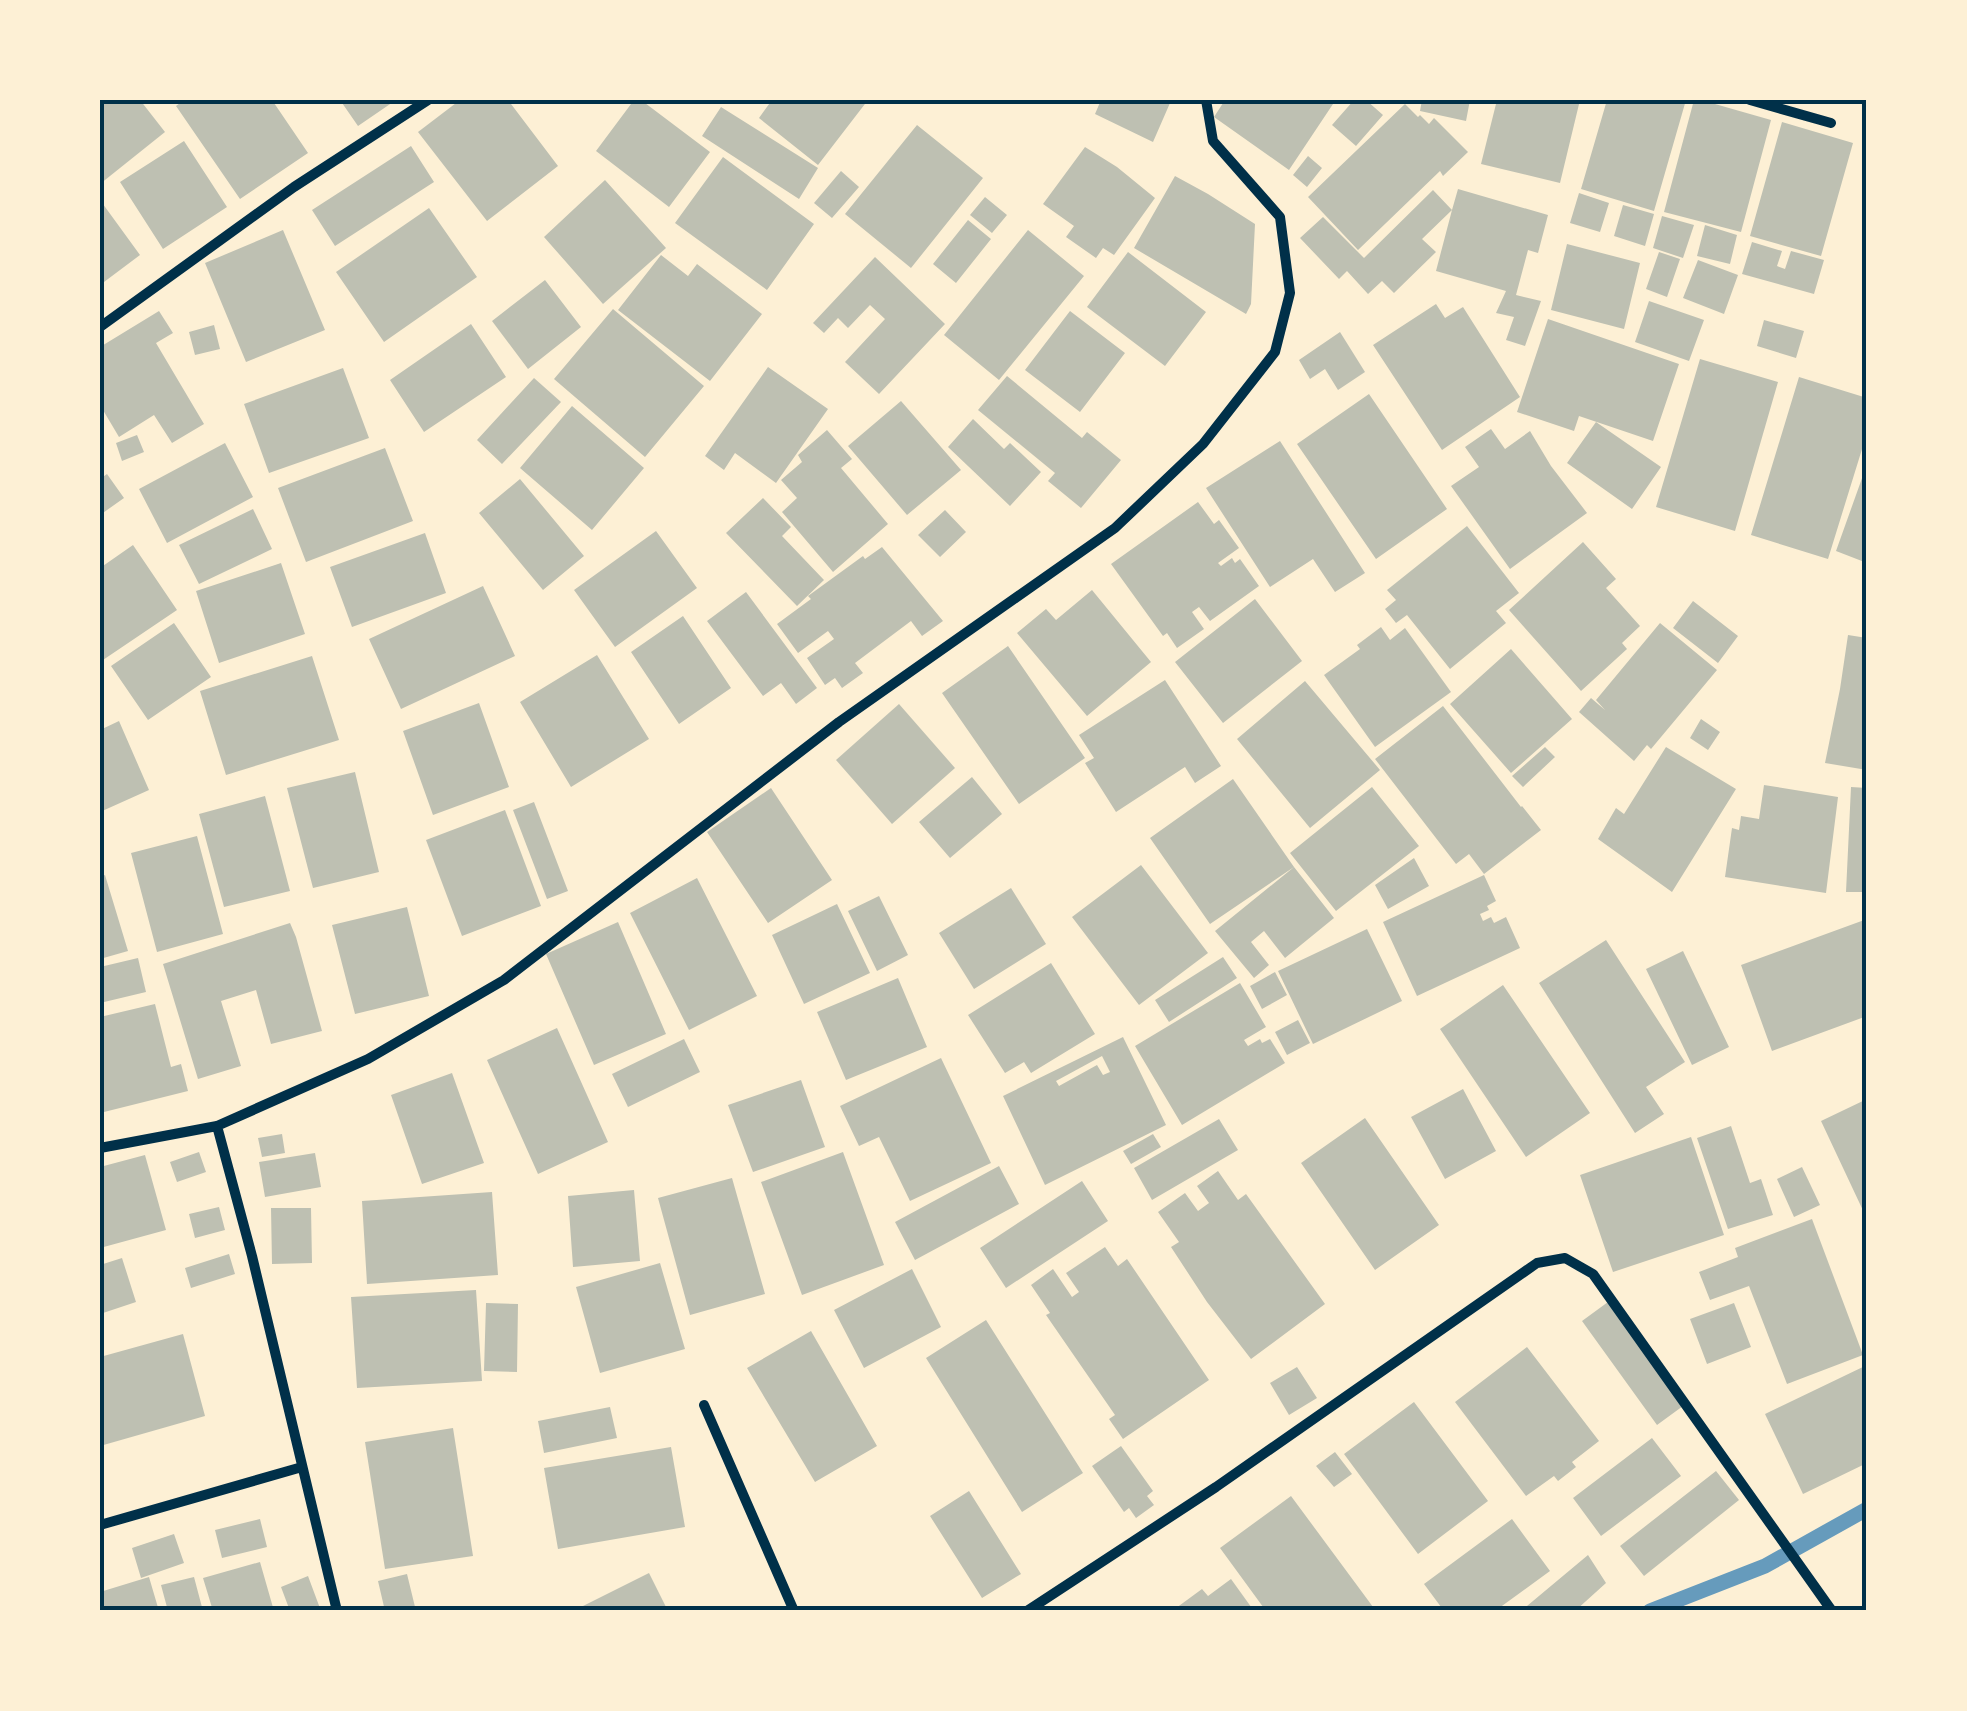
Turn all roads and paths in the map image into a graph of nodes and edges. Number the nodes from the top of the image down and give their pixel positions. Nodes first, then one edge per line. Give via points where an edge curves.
1 (428, 100) edge
2 (1206, 100) edge
3 (1750, 100) edge
4 (1832, 123) dead end
5 (100, 327) edge
6 (217, 1126) junction
7 (100, 1148) edge
8 (704, 1405) dead end
9 (302, 1467) junction
10 (100, 1525) edge
11 (337, 1611) edge
12 (794, 1611) edge
13 (1026, 1611) edge
14 (1832, 1611) edge

1 - 5 street
2 - 6 street via 1214,141 1280,217 1290,293 1275,352 1203,444 1115,528 839,722 504,980 368,1059
3 - 4 street
6 - 7 street
6 - 9 street
8 - 12 street
9 - 10 street
9 - 11 street
13 - 14 street via 1537,1263 1565,1258 1593,1274

